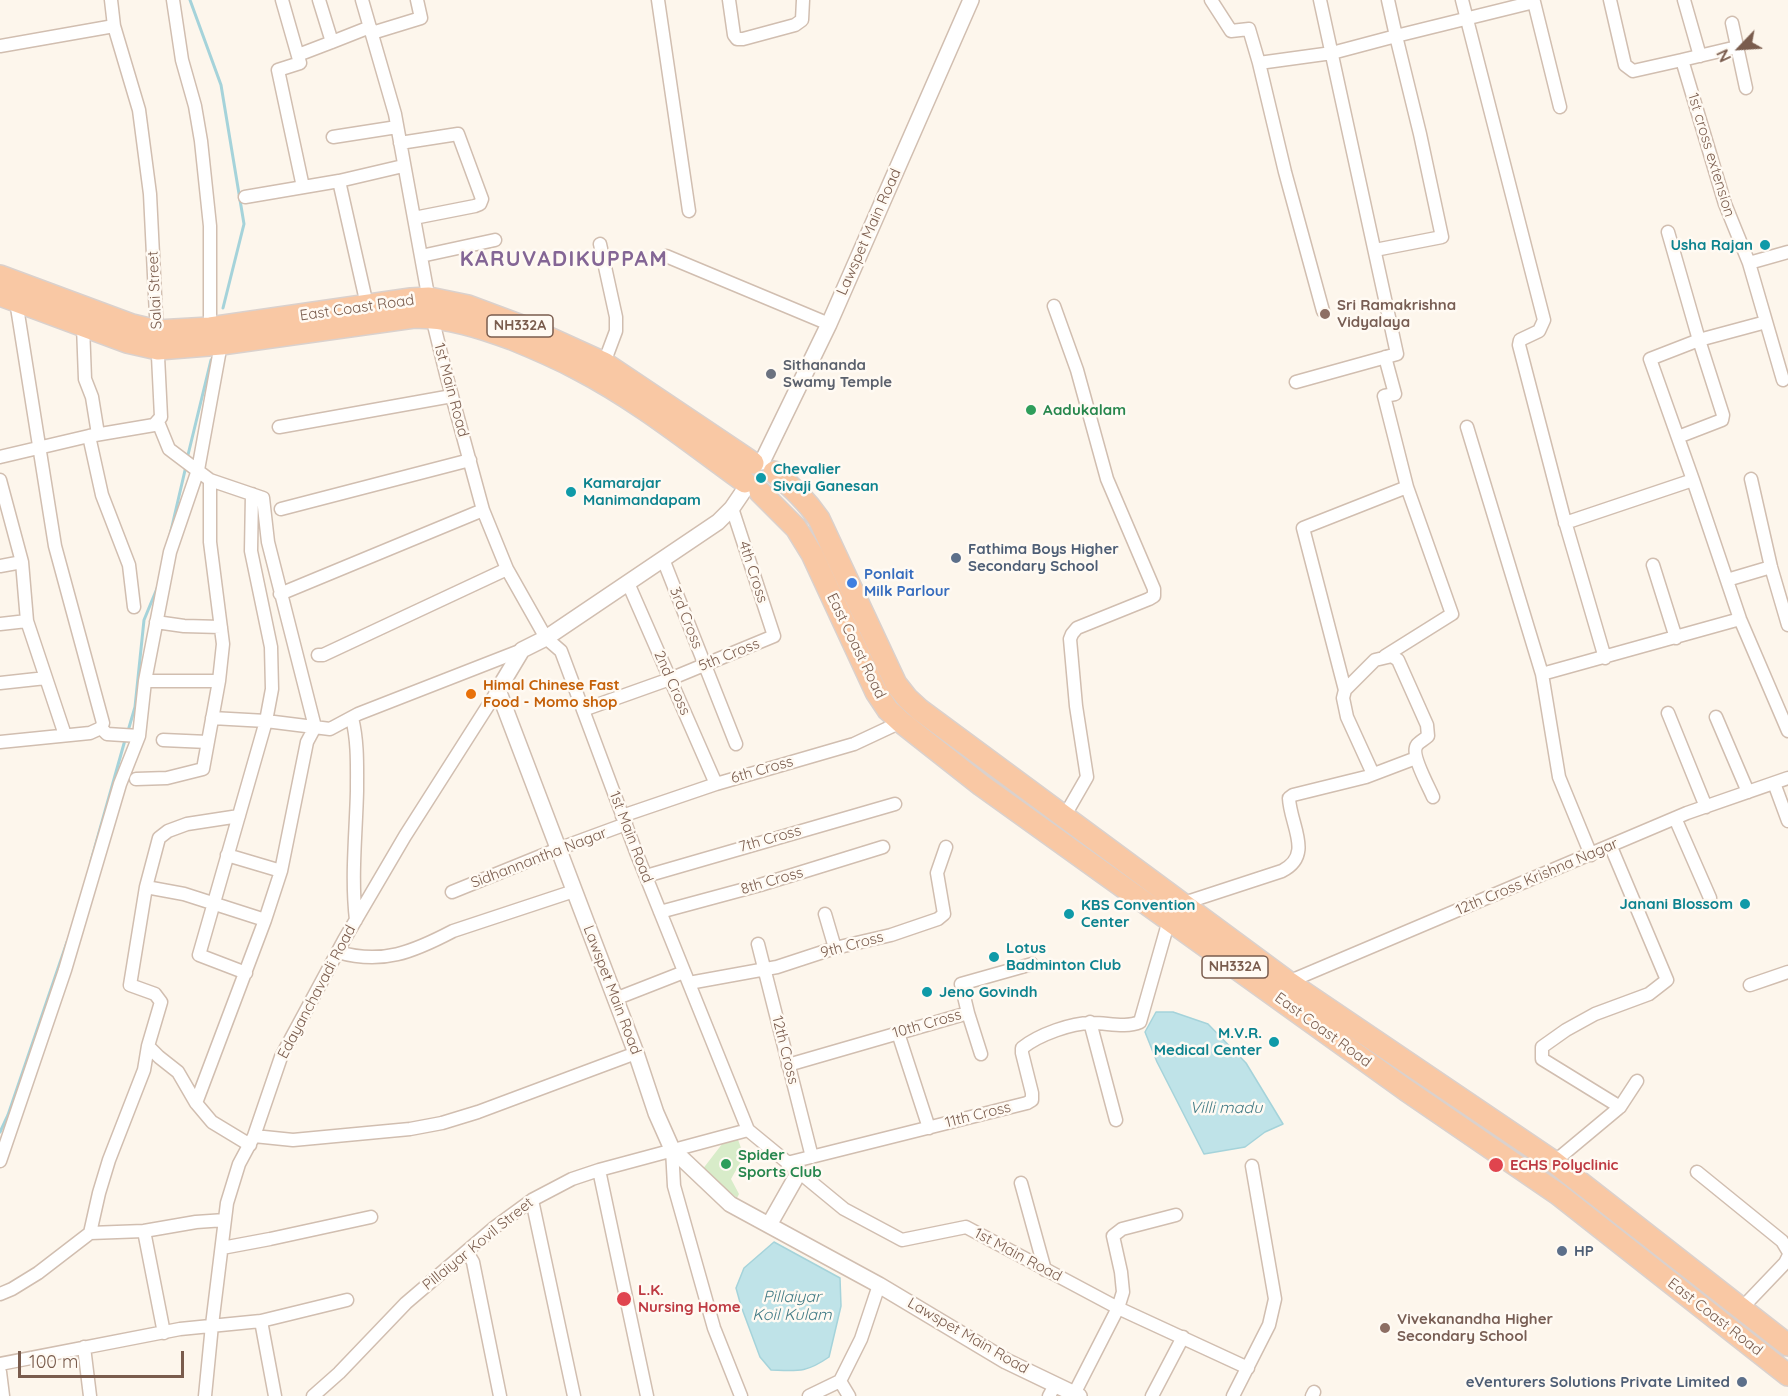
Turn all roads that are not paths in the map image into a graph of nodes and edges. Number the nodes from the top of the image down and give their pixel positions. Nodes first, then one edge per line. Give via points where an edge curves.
1 (111, 0) edge
2 (173, 0) edge
3 (282, 0) edge
4 (319, 0) edge
5 (362, 0) edge
6 (417, 0) edge
7 (658, 0) edge
8 (729, 0) edge
9 (803, 0) edge
10 (971, 0) edge
11 (1211, 0) edge
12 (1320, 0) edge
13 (1388, 0) edge
14 (1461, 0) edge
15 (1610, 0) edge
16 (1684, 0) edge
17 (1537, 1) edge
18 (1466, 18) junction
19 (1732, 23) dead end
20 (114, 26) junction
21 (371, 30) junction
22 (1396, 36) junction
23 (332, 42) junction
24 (0, 46) edge
25 (1737, 47) junction
26 (1332, 53) junction
27 (298, 55) junction
28 (1700, 56) junction
29 (1682, 60) junction
30 (1259, 63) junction
31 (1746, 88) dead end
32 (1560, 107) dead end
33 (398, 127) junction
34 (333, 137) dead end
35 (400, 143) junction
36 (404, 166) junction
37 (339, 181) junction
38 (303, 187) junction
39 (244, 197) dead end
40 (689, 211) dead end
41 (414, 218) junction
42 (1668, 232) dead end
43 (495, 240) dead end
44 (600, 244) dead end
45 (1375, 250) junction
46 (1788, 252) edge
47 (421, 256) junction
48 (666, 256) dead end
49 (1749, 263) junction
50 (0, 276) edge
51 (8, 298) edge
52 (367, 305) junction
53 (1054, 306) dead end
54 (431, 307) junction
55 (1323, 311) dead end
56 (1766, 322) junction
57 (829, 324) junction
58 (83, 326) junction
59 (216, 336) junction
60 (158, 340) junction
61 (1699, 340) junction
62 (1385, 357) junction
63 (604, 363) junction
64 (1783, 380) dead end
65 (1296, 382) dead end
66 (452, 396) junction
67 (158, 422) junction
68 (279, 427) dead end
69 (1467, 427) dead end
70 (93, 435) junction
71 (1678, 437) junction
72 (38, 447) junction
73 (0, 457) edge
74 (470, 460) junction
75 (195, 467) junction
76 (757, 476) junction
77 (1751, 479) dead end
78 (0, 480) edge
79 (210, 480) junction
80 (1693, 480) junction
81 (1407, 487) junction
82 (252, 494) junction
83 (732, 508) junction
84 (281, 509) dead end
85 (483, 510) junction
86 (1565, 523) junction
87 (663, 559) junction
88 (22, 562) junction
89 (1653, 565) dead end
90 (0, 566) edge
91 (1771, 567) junction
92 (507, 569) junction
93 (1727, 580) junction
94 (628, 583) junction
95 (280, 594) junction
96 (134, 607) dead end
97 (1740, 619) junction
98 (27, 621) junction
99 (156, 622) junction
100 (0, 624) edge
101 (1788, 625) edge
102 (221, 627) junction
103 (774, 636) joint
104 (546, 638) junction
105 (1676, 638) junction
106 (522, 650) junction
107 (318, 655) dead end
108 (1385, 656) junction
109 (1605, 658) junction
110 (705, 664) junction
111 (1542, 674) junction
112 (46, 678) junction
113 (670, 679) junction
114 (145, 681) junction
115 (219, 681) junction
116 (0, 683) edge
117 (498, 690) junction
118 (1346, 690) junction
119 (583, 710) junction
120 (1668, 713) dead end
121 (1716, 717) dead end
122 (212, 718) junction
123 (352, 718) junction
124 (266, 721) junction
125 (901, 722) junction
126 (315, 727) junction
127 (101, 728) junction
128 (1788, 730) edge
129 (65, 735) junction
130 (139, 736) junction
131 (163, 741) dead end
132 (0, 742) edge
133 (208, 742) junction
134 (736, 744) dead end
135 (1416, 758) junction
136 (1373, 774) junction
137 (1788, 778) edge
138 (136, 779) dead end
139 (1774, 783) junction
140 (716, 784) junction
141 (1748, 792) junction
142 (1433, 797) dead end
143 (895, 804) dead end
144 (1706, 807) junction
145 (239, 816) junction
146 (1065, 817) junction
147 (1675, 818) junction
148 (624, 820) junction
149 (1788, 821) edge
150 (883, 847) dead end
151 (946, 847) dead end
152 (1611, 847) junction
153 (558, 849) junction
154 (227, 855) junction
155 (1591, 855) junction
156 (281, 871) junction
157 (646, 876) junction
158 (146, 887) junction
159 (574, 891) junction
160 (453, 892) dead end
161 (1710, 898) dead end
162 (213, 905) junction
163 (660, 912) junction
164 (1175, 912) junction
165 (825, 915) dead end
166 (265, 920) junction
167 (356, 920) junction
168 (758, 944) dead end
169 (835, 948) junction
170 (338, 952) junction
171 (1032, 964) dead end
172 (765, 969) junction
173 (1788, 972) edge
174 (246, 973) junction
175 (686, 977) junction
176 (1288, 982) junction
177 (1750, 985) dead end
178 (615, 999) junction
179 (968, 1013) junction
180 (1090, 1022) junction
181 (898, 1033) junction
182 (148, 1046) junction
183 (636, 1053) junction
184 (981, 1054) dead end
185 (788, 1065) junction
186 (1637, 1081) dead end
187 (196, 1103) junction
188 (1620, 1107) junction
189 (1116, 1120) dead end
190 (929, 1128) junction
191 (748, 1130) junction
192 (252, 1141) junction
193 (672, 1149) junction
194 (1, 1155) edge
195 (812, 1156) junction
196 (1554, 1162) junction
197 (1252, 1166) dead end
198 (793, 1167) junction
199 (599, 1170) junction
200 (1697, 1172) dead end
201 (1021, 1183) dead end
202 (531, 1200) junction
203 (1176, 1215) dead end
204 (371, 1217) dead end
205 (225, 1220) junction
206 (769, 1226) junction
207 (144, 1231) junction
208 (90, 1233) junction
209 (222, 1248) junction
210 (1788, 1251) edge
211 (468, 1252) junction
212 (1788, 1257) edge
213 (1045, 1270) junction
214 (879, 1285) junction
215 (0, 1294) edge
216 (347, 1300) dead end
217 (1118, 1308) junction
218 (1741, 1309) junction
219 (261, 1321) junction
220 (212, 1324) junction
221 (164, 1333) junction
222 (1183, 1337) junction
223 (1788, 1345) edge
224 (84, 1347) junction
225 (0, 1364) edge
226 (1248, 1368) junction
227 (0, 1372) edge
228 (1788, 1375) edge
229 (840, 1381) junction
230 (1052, 1390) edge
231 (1077, 1395) edge
232 (3, 1396) edge
233 (90, 1396) edge
234 (206, 1396) edge
235 (275, 1396) edge
236 (313, 1396) edge
237 (500, 1396) edge
238 (574, 1396) edge
239 (647, 1396) edge
240 (741, 1396) edge
241 (809, 1396) edge
242 (849, 1396) edge
243 (1152, 1396) edge
244 (1233, 1396) edge

1 - 20 street, Salai Street
2 - 59 street via 201,141
3 - 27 street
4 - 23 street
5 - 21 street, 1st Main Road
6 - 21 street via 421,18
7 - 40 street
8 - 9 street via 734,34 743,39 795,26 802,20
10 - 57 street, Lawspet Main Road
11 - 30 street via 1231,31 1249,29
12 - 26 street
13 - 22 street
14 - 18 street
15 - 29 street via 1628,69
16 - 28 street
17 - 18 street
17 - 32 street
18 - 22 street
18 - 86 street via 1544,320 1539,331 1525,336 1519,345
19 - 25 street
20 - 24 street
20 - 60 street, Salai Street via 139,110 150,194
21 - 23 street
21 - 33 street, 1st Main Road
22 - 26 street
22 - 45 street via 1442,237
23 - 27 street
25 - 28 street
25 - 31 street
26 - 30 street
26 - 45 street
27 - 38 street via 300,63 278,70
28 - 29 street
29 - 49 street, 1st cross extension via 1725,204
30 - 55 street
33 - 34 street
33 - 35 street, 1st Main Road
35 - 36 street, 1st Main Road
35 - 41 street via 458,134 482,199 475,206
36 - 37 street
36 - 41 street, 1st Main Road
37 - 38 street
37 - 52 street
38 - 39 street
41 - 47 street, 1st Main Road
42 - 61 street
43 - 47 street
44 - 63 street via 616,317 616,330
45 - 62 street via 1397,354
46 - 49 street
47 - 54 street, 1st Main Road
48 - 57 street
49 - 56 street, 1st cross extension
50 - 60 highway, East Coast Road / NH332A via 132,325
51 - 58 highway, East Coast Road / NH332A
51 - 72 street
52 - 54 highway, East Coast Road / NH332A
52 - 59 highway, East Coast Road / NH332A
53 - 146 street via 1077,370 1107,479 1154,589 1154,596 1149,599 1077,628 1070,639 1087,777
54 - 59 highway, East Coast Road / NH332A via 414,317
54 - 63 highway, East Coast Road / NH332A via 468,306
54 - 66 street, 1st Main Road
54 - 76 highway, East Coast Road / NH332A via 578,369
56 - 61 street
56 - 64 street, 1st cross extension
57 - 76 street, Lawspet Main Road
58 - 60 highway, East Coast Road / NH332A via 127,342
58 - 70 street
59 - 60 highway, East Coast Road / NH332A
59 - 75 street
60 - 67 street, Salai Street
61 - 71 street via 1722,420
61 - 71 street via 1650,359
62 - 65 street
62 - 81 street via 1395,394 1384,396
63 - 76 highway, East Coast Road / NH332A
66 - 68 street
66 - 74 street, 1st Main Road
67 - 70 street
67 - 75 street via 169,448
69 - 111 street
70 - 72 street
70 - 96 street via 102,495 129,565
71 - 80 street
72 - 73 street
72 - 127 street via 55,546 102,713
74 - 84 street
74 - 85 street, 1st Main Road
75 - 79 street
75 - 99 street via 170,552
76 - 83 street, Lawspet Main Road
76 - 125 highway, East Coast Road / NH332A via 812,554 876,692
76 - 146 highway, East Coast Road / NH332A via 795,489 819,519 896,684 907,698
77 - 91 street
78 - 88 street
79 - 82 street
79 - 102 street via 210,542
80 - 86 street
80 - 93 street
81 - 108 street via 1452,614
81 - 118 street via 1303,528
82 - 95 street via 263,498
82 - 124 street via 251,551 272,647 272,689
83 - 87 street, Lawspet Main Road
83 - 103 street, 4th Cross
85 - 92 street, 1st Main Road
85 - 95 street
86 - 109 street
87 - 94 street, Lawspet Main Road
87 - 110 street, 3rd Cross
88 - 90 street
88 - 98 street
89 - 105 street
91 - 93 street
91 - 101 street
92 - 104 street, 1st Main Road
92 - 107 street
93 - 97 street
94 - 104 street, Lawspet Main Road
94 - 113 street, 2nd Cross
95 - 126 street
97 - 105 street
97 - 128 street
98 - 100 street
98 - 112 street
99 - 102 street
99 - 114 street
102 - 115 street
103 - 110 street, 5th Cross
104 - 106 street, Lawspet Main Road
104 - 119 street, 1st Main Road via 561,651
105 - 109 street
106 - 117 street
106 - 123 street
108 - 118 street via 1375,660
108 - 135 street via 1398,660 1427,725 1428,736 1417,745
109 - 111 street
110 - 113 street, 5th Cross
110 - 134 street, 3rd Cross
111 - 155 street via 1559,777
112 - 116 street
112 - 129 street
113 - 119 street, 5th Cross
113 - 140 street, 2nd Cross
114 - 115 street
114 - 130 street
115 - 122 street
117 - 153 street, Lawspet Main Road
117 - 167 street, Edayanchavadi Road
118 - 136 street via 1343,698 1347,717
119 - 148 street, 1st Main Road
120 - 144 street
121 - 141 street
122 - 124 street
122 - 133 street
123 - 126 street via 330,729
123 - 167 street via 357,760 353,888
124 - 126 street
124 - 145 street
125 - 140 street, 6th Cross via 854,744
125 - 164 highway, East Coast Road / NH332A via 981,784
126 - 156 street via 308,742
127 - 129 street
127 - 130 street via 107,734
129 - 132 street
130 - 194 street via 120,784 65,970
131 - 133 street
133 - 138 street via 203,769 167,778
135 - 136 street
135 - 142 street
136 - 164 street via 1289,798 1299,854 1290,867
137 - 139 street, 12th Cross Krishna Nagar
139 - 141 street, 12th Cross Krishna Nagar
139 - 149 street
140 - 148 street, 6th Cross
141 - 144 street, 12th Cross Krishna Nagar
143 - 157 street, 7th Cross
144 - 147 street, 12th Cross Krishna Nagar
145 - 154 street
145 - 158 street via 168,831 159,838
146 - 164 highway, East Coast Road / NH332A
147 - 152 street, 12th Cross Krishna Nagar
147 - 161 street
148 - 153 street, Sidhannantha Nagar
148 - 157 street, 1st Main Road
150 - 163 street, 8th Cross
151 - 169 street, 9th Cross via 938,873 944,914 891,935
152 - 155 street, 12th Cross Krishna Nagar
152 - 188 street via 1667,980 1649,994 1595,1014 1566,1030 1542,1047 1542,1059
153 - 159 street, Lawspet Main Road
153 - 160 street, Sidhannantha Nagar
154 - 156 street
154 - 162 street
155 - 176 street, 12th Cross Krishna Nagar
156 - 166 street
157 - 163 street, 1st Main Road
158 - 162 street via 184,894
158 - 182 street via 130,985 155,994 161,1002
159 - 170 street via 453,931 394,956 358,957
159 - 178 street, Lawspet Main Road
162 - 166 street
162 - 174 street via 199,955
163 - 175 street, 1st Main Road
164 - 176 highway, East Coast Road / NH332A
164 - 180 street, 11th Cross via 1140,1022
164 - 228 highway, East Coast Road / NH332A via 1406,1090 1558,1194
165 - 169 street
166 - 174 street
167 - 170 street, Edayanchavadi Road
168 - 172 street, 12th Cross
169 - 172 street, 9th Cross
170 - 192 street, Edayanchavadi Road via 280,1057
171 - 179 street, 10th Cross via 961,984
172 - 175 street, 9th Cross
172 - 185 street, 12th Cross
173 - 177 street
174 - 187 street
175 - 178 street, 9th Cross
175 - 191 street, 1st Main Road
176 - 196 highway, East Coast Road / NH332A
178 - 183 street, Lawspet Main Road
179 - 181 street, 10th Cross
179 - 184 street
180 - 189 street
180 - 190 street, 11th Cross via 1064,1028 1022,1048 1032,1100
181 - 185 street, 10th Cross
181 - 190 street
182 - 187 street via 178,1072
182 - 208 street via 144,1070 109,1160
183 - 192 street via 442,1123 410,1130
183 - 193 street, Lawspet Main Road
185 - 195 street, 12th Cross
186 - 188 street
187 - 192 street via 212,1122
188 - 196 street
190 - 195 street, 11th Cross
191 - 193 street, Pillaiyar Kovil Street
191 - 198 street, 1st Main Road
192 - 205 street, Edayanchavadi Road via 239,1164
193 - 199 street, Pillaiyar Kovil Street
193 - 206 street, Lawspet Main Road via 730,1204
193 - 240 street via 674,1186 714,1328
195 - 198 street, 11th Cross
196 - 218 highway, East Coast Road / NH332A
197 - 226 street via 1275,1299 1269,1325
198 - 206 street
198 - 213 street, 1st Main Road via 844,1209 902,1240 966,1227
199 - 202 street, Pillaiyar Kovil Street
199 - 239 street
200 - 210 street via 1782,1241
201 - 213 street
202 - 211 street, Pillaiyar Kovil Street
202 - 238 street
203 - 217 street via 1122,1229 1113,1236 1123,1282
204 - 209 street
205 - 207 street
205 - 209 street, Edayanchavadi Road
206 - 214 street, Lawspet Main Road
207 - 208 street
207 - 221 street
208 - 215 street via 38,1273
209 - 220 street, Edayanchavadi Road
211 - 236 street, Pillaiyar Kovil Street via 406,1303
211 - 237 street
212 - 218 street
213 - 217 street, 1st Main Road
214 - 229 street via 861,1339
214 - 230 street, Lawspet Main Road
216 - 219 street
217 - 222 street, 1st Main Road
217 - 231 street
218 - 223 highway, East Coast Road / NH332A
219 - 220 street
219 - 235 street
220 - 221 street
220 - 234 street, Edayanchavadi Road
221 - 224 street
222 - 226 street, 1st Main Road
222 - 243 street
224 - 225 street
224 - 233 street
226 - 244 street
227 - 232 street
229 - 241 street
229 - 242 street
230 - 231 street, Lawspet Main Road

